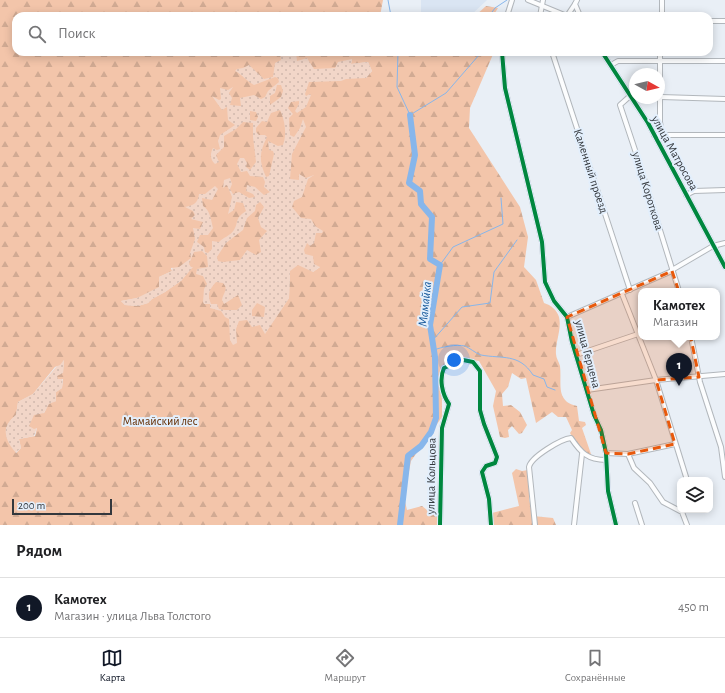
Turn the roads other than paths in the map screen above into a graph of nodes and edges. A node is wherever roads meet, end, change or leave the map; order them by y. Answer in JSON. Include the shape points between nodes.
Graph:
{"nodes":[{"id":1,"x":512,"y":0,"type":"edge"},
{"id":2,"x":528,"y":0,"type":"edge"},
{"id":3,"x":543,"y":0,"type":"edge"},
{"id":4,"x":662,"y":0,"type":"edge"},
{"id":5,"x":576,"y":2,"type":"edge"},
{"id":6,"x":541,"y":5,"type":"junction"},
{"id":7,"x":508,"y":12,"type":"edge"},
{"id":8,"x":540,"y":12,"type":"edge"},
{"id":9,"x":558,"y":12,"type":"edge"},
{"id":10,"x":570,"y":12,"type":"edge"},
{"id":11,"x":579,"y":12,"type":"edge"},
{"id":12,"x":662,"y":12,"type":"edge"},
{"id":13,"x":713,"y":21,"type":"edge"},
{"id":14,"x":725,"y":21,"type":"edge"},
{"id":15,"x":502,"y":56,"type":"edge"},
{"id":16,"x":553,"y":56,"type":"edge"},
{"id":17,"x":605,"y":56,"type":"edge"},
{"id":18,"x":660,"y":56,"type":"edge"},
{"id":19,"x":660,"y":60,"type":"junction"},
{"id":20,"x":725,"y":61,"type":"edge"},
{"id":21,"x":611,"y":65,"type":"junction"},
{"id":22,"x":660,"y":68,"type":"edge"},
{"id":23,"x":629,"y":94,"type":"edge"},
{"id":24,"x":629,"y":97,"type":"edge"},
{"id":25,"x":665,"y":97,"type":"edge"},
{"id":26,"x":725,"y":99,"type":"edge"},
{"id":27,"x":635,"y":104,"type":"edge"},
{"id":28,"x":661,"y":104,"type":"edge"},
{"id":29,"x":662,"y":134,"type":"junction"},
{"id":30,"x":654,"y":135,"type":"junction"},
{"id":31,"x":725,"y":135,"type":"edge"},
{"id":32,"x":725,"y":190,"type":"edge"},
{"id":33,"x":686,"y":195,"type":"junction"},
{"id":34,"x":725,"y":243,"type":"edge"},
{"id":35,"x":713,"y":246,"type":"junction"},
{"id":36,"x":725,"y":267,"type":"edge"},
{"id":37,"x":672,"y":271,"type":"junction"},
{"id":38,"x":677,"y":288,"type":"edge"},
{"id":39,"x":630,"y":290,"type":"junction"},
{"id":40,"x":622,"y":294,"type":"junction"},
{"id":41,"x":567,"y":317,"type":"junction"},
{"id":42,"x":638,"y":334,"type":"joint"},
{"id":43,"x":640,"y":340,"type":"edge"},
{"id":44,"x":692,"y":340,"type":"edge"},
{"id":45,"x":576,"y":355,"type":"junction"},
{"id":46,"x":725,"y":374,"type":"edge"},
{"id":47,"x":699,"y":378,"type":"junction"},
{"id":48,"x":656,"y":380,"type":"junction"},
{"id":49,"x":587,"y":390,"type":"junction"},
{"id":50,"x":675,"y":444,"type":"junction"},
{"id":51,"x":606,"y":453,"type":"junction"},
{"id":52,"x":582,"y":454,"type":"junction"},
{"id":53,"x":628,"y":454,"type":"junction"},
{"id":54,"x":606,"y":460,"type":"junction"},
{"id":55,"x":686,"y":477,"type":"edge"},
{"id":56,"x":725,"y":477,"type":"edge"},
{"id":57,"x":635,"y":502,"type":"dead end"},
{"id":58,"x":440,"y":525,"type":"edge"},
{"id":59,"x":491,"y":525,"type":"edge"},
{"id":60,"x":535,"y":525,"type":"edge"},
{"id":61,"x":574,"y":525,"type":"edge"},
{"id":62,"x":616,"y":525,"type":"edge"},
{"id":63,"x":642,"y":525,"type":"edge"},
{"id":64,"x":687,"y":525,"type":"edge"}],
"edges":[{"from":1,"to":7,"type":"street"},
{"from":2,"to":6,"type":"street"},
{"from":3,"to":6,"type":"street"},
{"from":4,"to":12,"type":"street"},
{"from":5,"to":10,"type":"street"},
{"from":5,"to":11,"type":"street"},
{"from":6,"to":8,"type":"street"},
{"from":6,"to":9,"type":"street"},
{"from":13,"to":14,"type":"street"},
{"from":15,"to":41,"type":"street","name":"улица Герцена","via":[[505,88],[542,242],[545,282],[554,301]]},
{"from":16,"to":39,"type":"street","name":"Каменный проезд"},
{"from":17,"to":21,"type":"street","name":"улица Матросова"},
{"from":18,"to":19,"type":"street"},
{"from":19,"to":20,"type":"street"},
{"from":19,"to":21,"type":"street","via":[[618,61]]},
{"from":19,"to":22,"type":"street"},
{"from":21,"to":23,"type":"street","name":"улица Матросова"},
{"from":24,"to":37,"type":"street","name":"улица Короткова","via":[[620,105]]},
{"from":25,"to":26,"type":"street"},
{"from":27,"to":30,"type":"street","name":"улица Матросова"},
{"from":28,"to":29,"type":"street"},
{"from":29,"to":30,"type":"street"},
{"from":29,"to":31,"type":"street"},
{"from":30,"to":33,"type":"street","name":"улица Матросова"},
{"from":32,"to":33,"type":"street","via":[[694,191]]},
{"from":33,"to":35,"type":"street","name":"улица Матросова"},
{"from":34,"to":35,"type":"street"},
{"from":35,"to":36,"type":"street","name":"улица Матросова"},
{"from":35,"to":37,"type":"street"},
{"from":37,"to":38,"type":"street","name":"улица Короткова"},
{"from":37,"to":39,"type":"street"},
{"from":39,"to":40,"type":"street"},
{"from":40,"to":41,"type":"street"},
{"from":40,"to":42,"type":"street"},
{"from":41,"to":45,"type":"street","name":"улица Герцена"},
{"from":42,"to":45,"type":"street"},
{"from":43,"to":48,"type":"street"},
{"from":44,"to":47,"type":"street"},
{"from":45,"to":49,"type":"street","name":"улица Герцена"},
{"from":46,"to":47,"type":"street"},
{"from":47,"to":48,"type":"street"},
{"from":47,"to":56,"type":"street","via":[[721,447]]},
{"from":48,"to":49,"type":"street"},
{"from":48,"to":50,"type":"street"},
{"from":49,"to":51,"type":"street","name":"улица Герцена"},
{"from":50,"to":53,"type":"street"},
{"from":50,"to":55,"type":"street"},
{"from":51,"to":53,"type":"street"},
{"from":51,"to":54,"type":"street","name":"улица Герцена"},
{"from":52,"to":54,"type":"street"},
{"from":52,"to":60,"type":"street","via":[[571,438],[567,438],[530,461],[528,467]]},
{"from":52,"to":61,"type":"street"},
{"from":53,"to":64,"type":"street","via":[[634,468],[650,483],[663,502],[682,512]]},
{"from":54,"to":62,"type":"street","name":"улица Герцена","via":[[608,491]]},
{"from":57,"to":63,"type":"street"},
{"from":58,"to":59,"type":"street","name":"улица Кольцова","via":[[442,428],[449,404],[444,397],[441,375],[444,368],[463,360],[476,364],[480,371],[480,410],[497,457],[495,463],[486,466],[482,472],[489,499]]}]}
